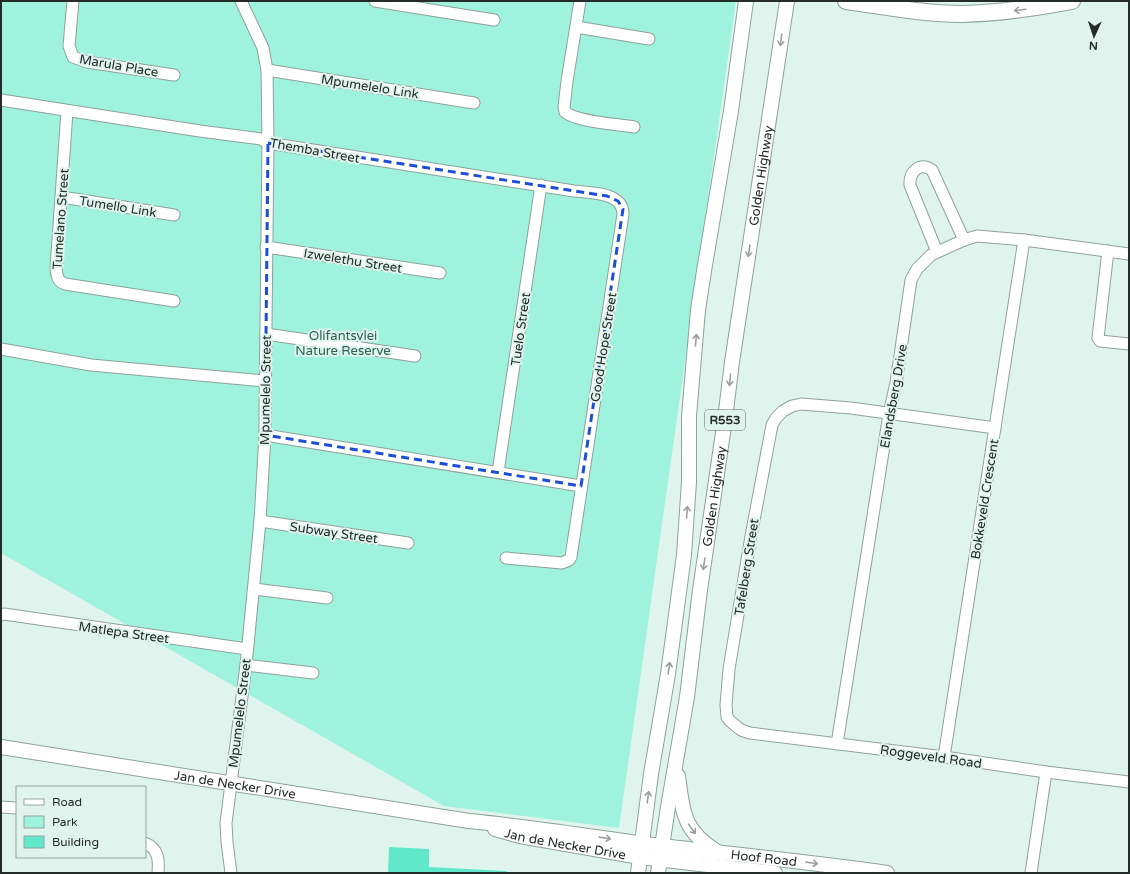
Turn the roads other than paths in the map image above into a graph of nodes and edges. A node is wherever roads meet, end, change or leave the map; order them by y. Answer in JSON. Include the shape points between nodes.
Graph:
{"nodes":[{"id":1,"x":73,"y":1,"type":"edge"},
{"id":2,"x":242,"y":1,"type":"edge"},
{"id":3,"x":375,"y":1,"type":"edge"},
{"id":4,"x":580,"y":1,"type":"edge"},
{"id":5,"x":746,"y":1,"type":"edge"},
{"id":6,"x":787,"y":1,"type":"edge"},
{"id":7,"x":846,"y":1,"type":"edge"},
{"id":8,"x":1072,"y":1,"type":"edge"},
{"id":9,"x":494,"y":20,"type":"dead end"},
{"id":10,"x":576,"y":27,"type":"junction"},
{"id":11,"x":649,"y":39,"type":"dead end"},
{"id":12,"x":266,"y":70,"type":"junction"},
{"id":13,"x":174,"y":75,"type":"dead end"},
{"id":14,"x":1,"y":100,"type":"edge"},
{"id":15,"x":474,"y":102,"type":"dead end"},
{"id":16,"x":67,"y":111,"type":"junction"},
{"id":17,"x":634,"y":127,"type":"dead end"},
{"id":18,"x":268,"y":143,"type":"junction"},
{"id":19,"x":541,"y":185,"type":"junction"},
{"id":20,"x":62,"y":197,"type":"junction"},
{"id":21,"x":623,"y":209,"type":"joint"},
{"id":22,"x":174,"y":215,"type":"dead end"},
{"id":23,"x":964,"y":240,"type":"junction"},
{"id":24,"x":1024,"y":240,"type":"junction"},
{"id":25,"x":266,"y":247,"type":"junction"},
{"id":26,"x":1108,"y":251,"type":"junction"},
{"id":27,"x":937,"y":252,"type":"junction"},
{"id":28,"x":1129,"y":254,"type":"edge"},
{"id":29,"x":440,"y":273,"type":"dead end"},
{"id":30,"x":174,"y":301,"type":"dead end"},
{"id":31,"x":266,"y":334,"type":"junction"},
{"id":32,"x":1129,"y":344,"type":"edge"},
{"id":33,"x":1,"y":349,"type":"edge"},
{"id":34,"x":415,"y":356,"type":"dead end"},
{"id":35,"x":265,"y":380,"type":"junction"},
{"id":36,"x":889,"y":414,"type":"junction"},
{"id":37,"x":995,"y":428,"type":"junction"},
{"id":38,"x":266,"y":436,"type":"junction"},
{"id":39,"x":498,"y":472,"type":"junction"},
{"id":40,"x":581,"y":486,"type":"junction"},
{"id":41,"x":260,"y":521,"type":"junction"},
{"id":42,"x":408,"y":543,"type":"dead end"},
{"id":43,"x":506,"y":558,"type":"dead end"},
{"id":44,"x":254,"y":589,"type":"junction"},
{"id":45,"x":327,"y":598,"type":"dead end"},
{"id":46,"x":1,"y":615,"type":"edge"},
{"id":47,"x":247,"y":649,"type":"junction"},
{"id":48,"x":246,"y":665,"type":"junction"},
{"id":49,"x":313,"y":673,"type":"dead end"},
{"id":50,"x":734,"y":725,"type":"joint"},
{"id":51,"x":837,"y":744,"type":"junction"},
{"id":52,"x":1,"y":747,"type":"edge"},
{"id":53,"x":944,"y":757,"type":"junction"},
{"id":54,"x":676,"y":765,"type":"junction"},
{"id":55,"x":1046,"y":772,"type":"junction"},
{"id":56,"x":1129,"y":782,"type":"edge"},
{"id":57,"x":230,"y":783,"type":"junction"},
{"id":58,"x":1,"y":807,"type":"edge"},
{"id":59,"x":16,"y":808,"type":"edge"},
{"id":60,"x":146,"y":844,"type":"edge"},
{"id":61,"x":640,"y":850,"type":"junction"},
{"id":62,"x":660,"y":859,"type":"edge"},
{"id":63,"x":717,"y":859,"type":"junction"},
{"id":64,"x":158,"y":873,"type":"edge"},
{"id":65,"x":231,"y":873,"type":"edge"},
{"id":66,"x":638,"y":873,"type":"edge"},
{"id":67,"x":695,"y":873,"type":"edge"},
{"id":68,"x":775,"y":873,"type":"edge"},
{"id":69,"x":887,"y":873,"type":"edge"},
{"id":70,"x":1031,"y":873,"type":"edge"}],
"edges":[{"from":1,"to":13,"type":"street","name":"Marula Place","via":[[69,46],[73,57],[87,62]]},
{"from":2,"to":12,"type":"street","name":"Mpumelelo Street","via":[[263,48]]},
{"from":3,"to":9,"type":"street"},
{"from":4,"to":10,"type":"street"},
{"from":61,"to":5,"type":"main road","name":"Golden Highway","number":"R553","one_way":true,"via":[[684,555],[689,482],[689,416],[698,310],[731,111]]},
{"from":6,"to":54,"type":"main road","name":"Golden Highway","number":"R553","one_way":true,"via":[[732,362]]},
{"from":8,"to":7,"type":"highway","one_way":true,"via":[[1023,10],[961,14]]},
{"from":10,"to":11,"type":"street"},
{"from":10,"to":17,"type":"street","via":[[566,88],[565,112],[580,119]]},
{"from":12,"to":15,"type":"street","name":"Mpumelelo Link"},
{"from":12,"to":18,"type":"street","name":"Mpumelelo Street"},
{"from":14,"to":16,"type":"street","name":"Themba Street"},
{"from":16,"to":18,"type":"street","name":"Themba Street","via":[[261,139]]},
{"from":16,"to":20,"type":"street","name":"Tumelano Street"},
{"from":18,"to":19,"type":"street","name":"Themba Street"},
{"from":18,"to":25,"type":"street","name":"Mpumelelo Street"},
{"from":19,"to":21,"type":"street","name":"Themba Street","via":[[611,197],[618,201]]},
{"from":19,"to":39,"type":"street","name":"Tuelo Street"},
{"from":20,"to":22,"type":"street","name":"Tumello Link"},
{"from":20,"to":30,"type":"street","name":"Tumelano Street","via":[[56,268],[60,281],[65,284]]},
{"from":21,"to":40,"type":"street","name":"Good Hope Street"},
{"from":23,"to":24,"type":"street","name":"Elandsberg Drive","via":[[984,236]]},
{"from":23,"to":27,"type":"street","name":"Elandsberg Drive"},
{"from":23,"to":27,"type":"street","via":[[932,170],[927,167],[918,169],[912,173],[910,185]]},
{"from":24,"to":26,"type":"street","name":"Elandsberg Drive"},
{"from":24,"to":37,"type":"street","name":"Bokkeveld Crescent"},
{"from":25,"to":29,"type":"street","name":"Izwelethu Street"},
{"from":25,"to":31,"type":"street","name":"Mpumelelo Street"},
{"from":26,"to":28,"type":"street","name":"Elandsberg Drive"},
{"from":26,"to":32,"type":"street","via":[[1098,338],[1100,341]]},
{"from":27,"to":36,"type":"street","name":"Elandsberg Drive","via":[[922,264],[911,280]]},
{"from":31,"to":34,"type":"street"},
{"from":31,"to":35,"type":"street","name":"Mpumelelo Street"},
{"from":33,"to":35,"type":"street","via":[[91,365]]},
{"from":35,"to":38,"type":"street","name":"Mpumelelo Street"},
{"from":36,"to":37,"type":"street"},
{"from":36,"to":50,"type":"street","name":"Tafelberg Street","via":[[801,404],[783,412],[772,425],[729,669],[726,712]]},
{"from":36,"to":51,"type":"street","name":"Elandsberg Drive"},
{"from":37,"to":53,"type":"street","name":"Bokkeveld Crescent"},
{"from":38,"to":39,"type":"street"},
{"from":38,"to":41,"type":"street","name":"Mpumelelo Street"},
{"from":39,"to":40,"type":"street"},
{"from":40,"to":43,"type":"street","name":"Good Hope Street","via":[[572,555],[569,560],[562,564]]},
{"from":41,"to":42,"type":"street","name":"Subway Street"},
{"from":41,"to":44,"type":"street","name":"Mpumelelo Street"},
{"from":44,"to":45,"type":"street"},
{"from":44,"to":47,"type":"street","name":"Mpumelelo Street"},
{"from":46,"to":47,"type":"street","name":"Matlepa Street"},
{"from":47,"to":48,"type":"street","name":"Mpumelelo Street"},
{"from":48,"to":49,"type":"street"},
{"from":48,"to":57,"type":"street","name":"Mpumelelo Street"},
{"from":50,"to":51,"type":"street","name":"Roggeveld Road","via":[[750,733]]},
{"from":51,"to":53,"type":"street","name":"Roggeveld Road"},
{"from":52,"to":57,"type":"main road","name":"Jan de Necker Drive"},
{"from":53,"to":55,"type":"street","name":"Roggeveld Road"},
{"from":54,"to":62,"type":"main road","name":"Golden Highway","number":"R553"},
{"from":54,"to":63,"type":"main road","one_way":true,"via":[[684,814],[690,828]]},
{"from":55,"to":56,"type":"street","name":"Roggeveld Road"},
{"from":55,"to":70,"type":"street"},
{"from":57,"to":61,"type":"main road","name":"Jan de Necker Drive","via":[[469,821],[520,836]]},
{"from":57,"to":65,"type":"street","name":"Mpumelelo Street","via":[[226,823]]},
{"from":58,"to":59,"type":"street"},
{"from":60,"to":64,"type":"street","via":[[157,853]]},
{"from":61,"to":62,"type":"main road","name":"Hoof Road"},
{"from":61,"to":66,"type":"main road","name":"Golden Highway","number":"R553"},
{"from":62,"to":63,"type":"main road","name":"Hoof Road"},
{"from":63,"to":67,"type":"main road"},
{"from":63,"to":68,"type":"main road","name":"Hoof Road"},
{"from":63,"to":69,"type":"main road","name":"Hoof Road","one_way":true,"via":[[763,856]]}]}
